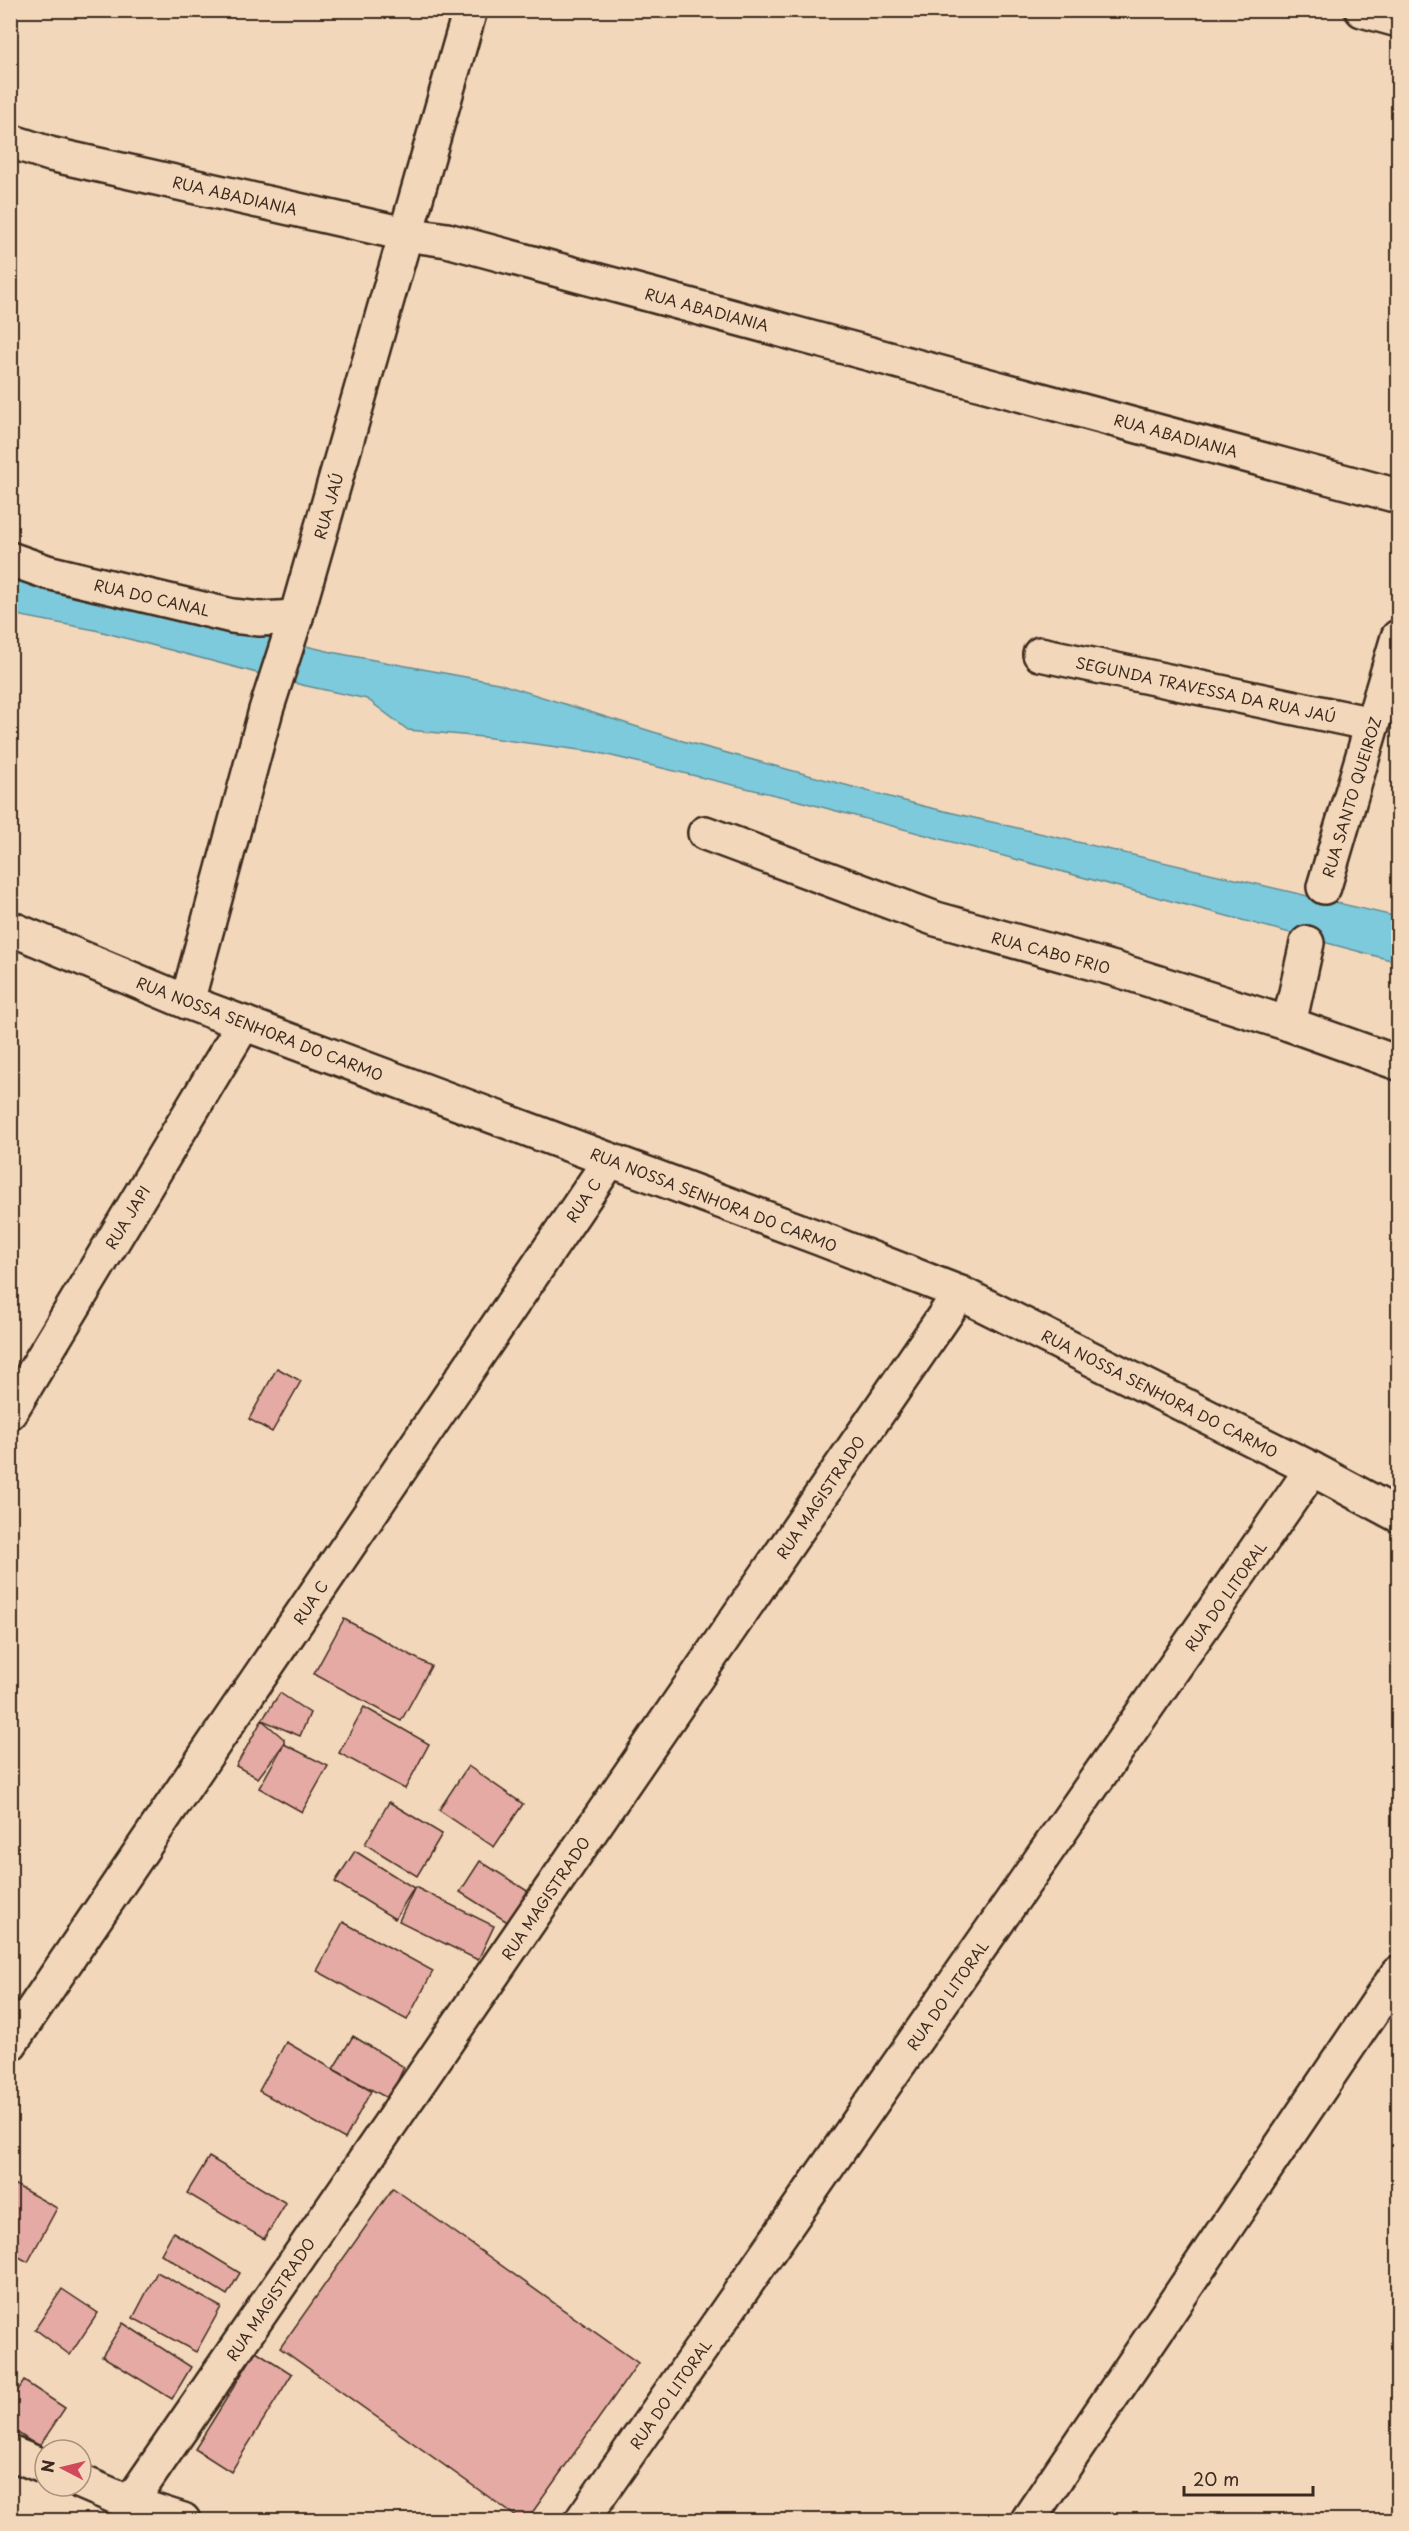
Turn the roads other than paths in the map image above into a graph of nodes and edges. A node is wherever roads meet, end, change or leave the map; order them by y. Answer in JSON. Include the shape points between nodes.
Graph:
{"nodes":[{"id":1,"x":470,"y":10,"type":"edge"},
{"id":2,"x":1362,"y":10,"type":"edge"},
{"id":3,"x":1398,"y":20,"type":"edge"},
{"id":4,"x":10,"y":141,"type":"edge"},
{"id":5,"x":405,"y":234,"type":"junction"},
{"id":6,"x":1398,"y":495,"type":"edge"},
{"id":7,"x":10,"y":559,"type":"edge"},
{"id":8,"x":292,"y":628,"type":"junction"},
{"id":9,"x":1398,"y":637,"type":"edge"},
{"id":10,"x":1040,"y":654,"type":"dead end"},
{"id":11,"x":1372,"y":724,"type":"junction"},
{"id":12,"x":705,"y":833,"type":"dead end"},
{"id":13,"x":1324,"y":887,"type":"dead end"},
{"id":14,"x":10,"y":928,"type":"edge"},
{"id":15,"x":1308,"y":943,"type":"dead end"},
{"id":16,"x":187,"y":1002,"type":"junction"},
{"id":17,"x":244,"y":1023,"type":"junction"},
{"id":18,"x":1289,"y":1024,"type":"junction"},
{"id":19,"x":1398,"y":1063,"type":"edge"},
{"id":20,"x":610,"y":1160,"type":"junction"},
{"id":21,"x":960,"y":1293,"type":"junction"},
{"id":22,"x":10,"y":1412,"type":"edge"},
{"id":23,"x":1312,"y":1469,"type":"junction"},
{"id":24,"x":1398,"y":1515,"type":"edge"},
{"id":25,"x":1398,"y":1973,"type":"edge"},
{"id":26,"x":10,"y":2044,"type":"edge"},
{"id":27,"x":10,"y":2453,"type":"edge"},
{"id":28,"x":33,"y":2462,"type":"edge"},
{"id":29,"x":93,"y":2487,"type":"edge"},
{"id":30,"x":130,"y":2503,"type":"junction"},
{"id":31,"x":183,"y":2520,"type":"edge"},
{"id":32,"x":582,"y":2520,"type":"edge"},
{"id":33,"x":1028,"y":2520,"type":"edge"}],
"edges":[{"from":1,"to":5,"type":"street","name":"RUA JAÚ"},
{"from":2,"to":3,"type":"street"},
{"from":4,"to":5,"type":"street","name":"RUA ABADIANIA","via":[[50,154]]},
{"from":5,"to":6,"type":"street","name":"RUA ABADIANIA","via":[[447,240]]},
{"from":5,"to":8,"type":"street","name":"RUA JAÚ"},
{"from":7,"to":8,"type":"street","name":"RUA DO CANAL","via":[[47,572]]},
{"from":8,"to":16,"type":"street","name":"RUA JAÚ"},
{"from":9,"to":11,"type":"street","name":"RUA SANTO QUEIROZ"},
{"from":10,"to":11,"type":"street","name":"SEGUNDA TRAVESSA DA RUA JAÚ"},
{"from":11,"to":13,"type":"street","name":"RUA SANTO QUEIROZ"},
{"from":12,"to":18,"type":"street","name":"RUA CABO FRIO","via":[[936,920],[1118,970]]},
{"from":14,"to":16,"type":"street","name":"RUA NOSSA SENHORA DO CARMO"},
{"from":15,"to":18,"type":"street"},
{"from":16,"to":17,"type":"street","name":"RUA NOSSA SENHORA DO CARMO"},
{"from":17,"to":20,"type":"street","name":"RUA NOSSA SENHORA DO CARMO"},
{"from":17,"to":22,"type":"street","name":"RUA JAPI"},
{"from":18,"to":19,"type":"street","name":"RUA CABO FRIO"},
{"from":20,"to":21,"type":"street","name":"RUA NOSSA SENHORA DO CARMO"},
{"from":20,"to":26,"type":"street","name":"RUA C"},
{"from":21,"to":23,"type":"street","name":"RUA NOSSA SENHORA DO CARMO"},
{"from":21,"to":30,"type":"street","name":"RUA MAGISTRADO"},
{"from":23,"to":24,"type":"street","name":"RUA NOSSA SENHORA DO CARMO"},
{"from":23,"to":32,"type":"street","name":"RUA DO LITORAL"},
{"from":25,"to":33,"type":"street"},
{"from":27,"to":28,"type":"street"},
{"from":29,"to":30,"type":"street"},
{"from":30,"to":31,"type":"street"}]}
